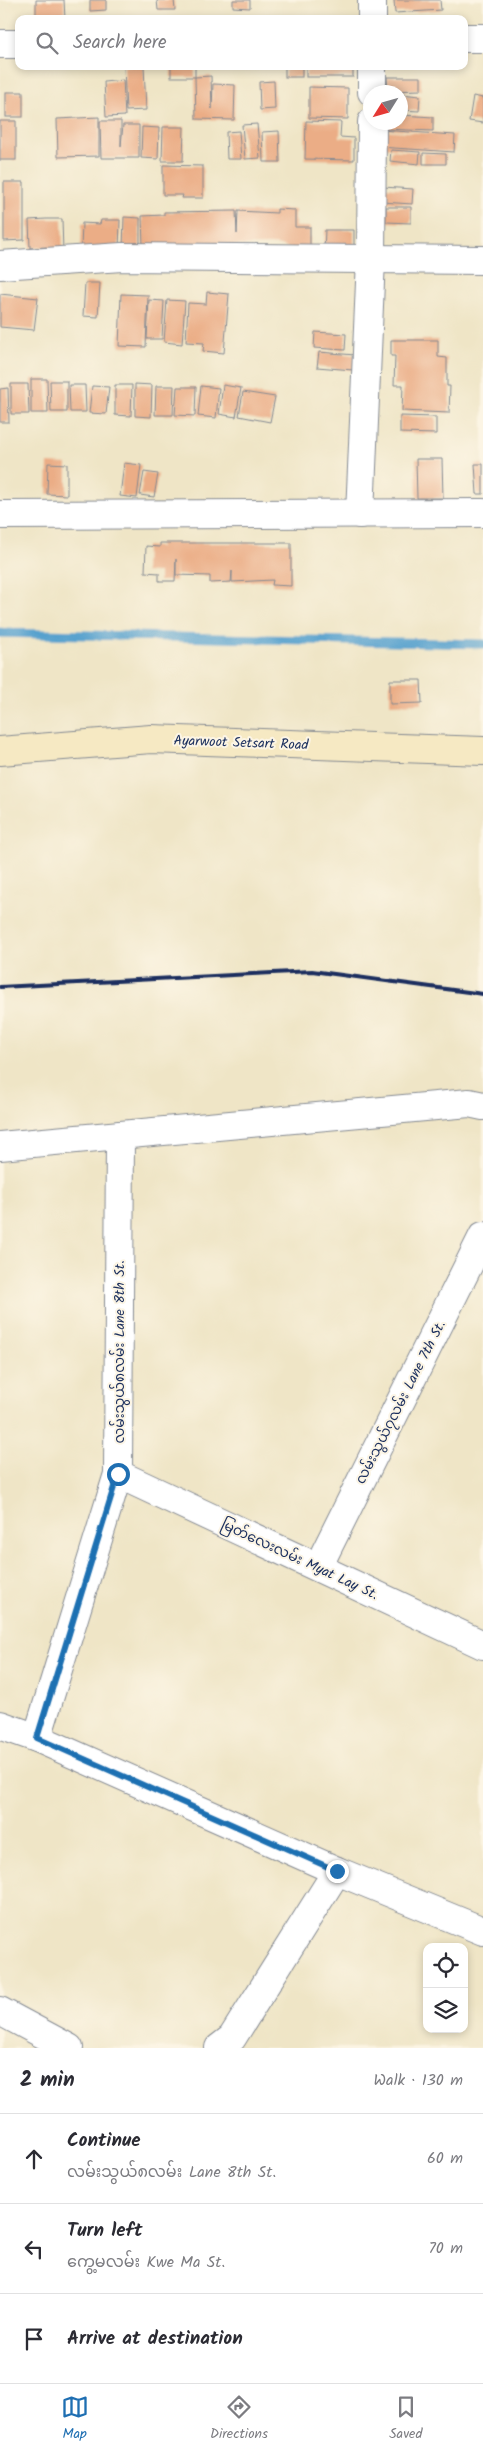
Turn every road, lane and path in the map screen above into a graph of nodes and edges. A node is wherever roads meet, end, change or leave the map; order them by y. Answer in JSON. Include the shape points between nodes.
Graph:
{"nodes":[{"id":1,"x":372,"y":0,"type":"edge"},
{"id":2,"x":372,"y":15,"type":"edge"},
{"id":3,"x":468,"y":38,"type":"edge"},
{"id":4,"x":483,"y":38,"type":"edge"},
{"id":5,"x":0,"y":44,"type":"edge"},
{"id":6,"x":15,"y":44,"type":"edge"},
{"id":7,"x":372,"y":70,"type":"edge"},
{"id":8,"x":372,"y":85,"type":"edge"},
{"id":9,"x":372,"y":130,"type":"edge"},
{"id":10,"x":372,"y":259,"type":"junction"},
{"id":11,"x":483,"y":260,"type":"edge"},
{"id":12,"x":0,"y":264,"type":"edge"},
{"id":13,"x":483,"y":513,"type":"edge"},
{"id":14,"x":360,"y":514,"type":"junction"},
{"id":15,"x":0,"y":515,"type":"edge"},
{"id":16,"x":0,"y":750,"type":"edge"},
{"id":17,"x":483,"y":751,"type":"edge"},
{"id":18,"x":483,"y":1106,"type":"edge"},
{"id":19,"x":120,"y":1135,"type":"junction"},
{"id":20,"x":0,"y":1146,"type":"edge"},
{"id":21,"x":483,"y":1236,"type":"edge"},
{"id":22,"x":118,"y":1474,"type":"junction"},
{"id":23,"x":318,"y":1568,"type":"junction"},
{"id":24,"x":483,"y":1645,"type":"edge"},
{"id":25,"x":0,"y":1725,"type":"edge"},
{"id":26,"x":37,"y":1738,"type":"junction"},
{"id":27,"x":337,"y":1871,"type":"junction"},
{"id":28,"x":483,"y":1931,"type":"edge"},
{"id":29,"x":0,"y":2011,"type":"edge"},
{"id":30,"x":68,"y":2048,"type":"edge"},
{"id":31,"x":219,"y":2048,"type":"edge"}],
"edges":[{"from":1,"to":2,"type":"street"},
{"from":3,"to":4,"type":"street"},
{"from":5,"to":6,"type":"street"},
{"from":7,"to":8,"type":"street"},
{"from":9,"to":10,"type":"street"},
{"from":10,"to":11,"type":"street"},
{"from":10,"to":12,"type":"street","via":[[122,257]]},
{"from":10,"to":14,"type":"street"},
{"from":13,"to":14,"type":"street"},
{"from":14,"to":15,"type":"street"},
{"from":16,"to":17,"type":"main road","name":"Ayarwoot Setsart Road","via":[[151,739]]},
{"from":18,"to":19,"type":"street","via":[[469,1103]]},
{"from":19,"to":20,"type":"street"},
{"from":19,"to":22,"type":"street","name":"လမ်းသွယ်၈လမ်း Lane 8th St."},
{"from":21,"to":23,"type":"street","name":"လမ်းသွယ်၇လမ်း Lane 7th St."},
{"from":22,"to":23,"type":"street","name":"မြတ်လေးလမ်း Myat Lay St."},
{"from":22,"to":26,"type":"street","name":"လမ်းသွယ်၈လမ်း Lane 8th St."},
{"from":23,"to":24,"type":"street","name":"မြတ်လေးလမ်း Myat Lay St."},
{"from":25,"to":26,"type":"street"},
{"from":26,"to":27,"type":"street"},
{"from":27,"to":28,"type":"street"},
{"from":27,"to":31,"type":"street","via":[[232,2038]]},
{"from":29,"to":30,"type":"street"}]}
